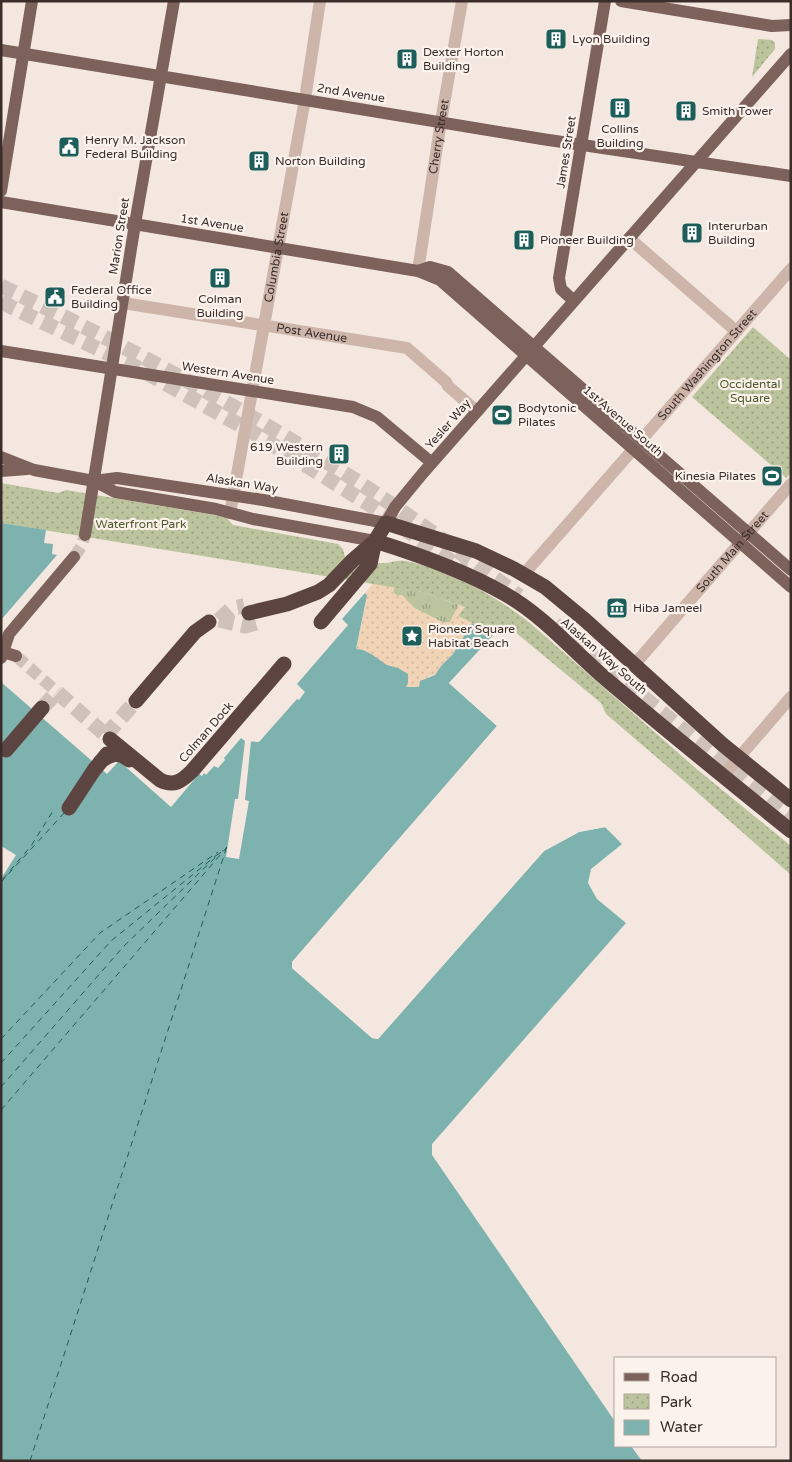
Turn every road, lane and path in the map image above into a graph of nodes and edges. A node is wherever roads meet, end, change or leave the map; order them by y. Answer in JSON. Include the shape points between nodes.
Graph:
{"nodes":[{"id":1,"x":32,"y":1,"type":"edge"},
{"id":2,"x":174,"y":1,"type":"edge"},
{"id":3,"x":320,"y":1,"type":"edge"},
{"id":4,"x":462,"y":1,"type":"edge"},
{"id":5,"x":605,"y":1,"type":"edge"},
{"id":6,"x":620,"y":1,"type":"edge"},
{"id":7,"x":791,"y":25,"type":"edge"},
{"id":8,"x":1,"y":50,"type":"edge"},
{"id":9,"x":24,"y":54,"type":"junction"},
{"id":10,"x":791,"y":54,"type":"edge"},
{"id":11,"x":161,"y":76,"type":"junction"},
{"id":12,"x":305,"y":100,"type":"junction"},
{"id":13,"x":441,"y":121,"type":"junction"},
{"id":14,"x":581,"y":144,"type":"junction"},
{"id":15,"x":696,"y":162,"type":"junction"},
{"id":16,"x":791,"y":176,"type":"edge"},
{"id":17,"x":1,"y":191,"type":"edge"},
{"id":18,"x":1,"y":202,"type":"edge"},
{"id":19,"x":134,"y":224,"type":"junction"},
{"id":20,"x":629,"y":238,"type":"junction"},
{"id":21,"x":279,"y":248,"type":"junction"},
{"id":22,"x":791,"y":269,"type":"edge"},
{"id":23,"x":418,"y":271,"type":"junction"},
{"id":24,"x":574,"y":301,"type":"junction"},
{"id":25,"x":123,"y":303,"type":"junction"},
{"id":26,"x":264,"y":326,"type":"junction"},
{"id":27,"x":736,"y":331,"type":"junction"},
{"id":28,"x":1,"y":350,"type":"edge"},
{"id":29,"x":530,"y":350,"type":"junction"},
{"id":30,"x":112,"y":369,"type":"junction"},
{"id":31,"x":252,"y":390,"type":"junction"},
{"id":32,"x":479,"y":410,"type":"junction"},
{"id":33,"x":637,"y":444,"type":"junction"},
{"id":34,"x":1,"y":458,"type":"edge"},
{"id":35,"x":432,"y":463,"type":"junction"},
{"id":36,"x":34,"y":470,"type":"junction"},
{"id":37,"x":1,"y":471,"type":"edge"},
{"id":38,"x":94,"y":481,"type":"junction"},
{"id":39,"x":791,"y":484,"type":"edge"},
{"id":40,"x":233,"y":496,"type":"junction"},
{"id":41,"x":230,"y":513,"type":"junction"},
{"id":42,"x":386,"y":523,"type":"junction"},
{"id":43,"x":84,"y":535,"type":"tunnel mouth"},
{"id":44,"x":744,"y":538,"type":"junction"},
{"id":45,"x":375,"y":541,"type":"junction"},
{"id":46,"x":74,"y":557,"type":"tunnel mouth"},
{"id":47,"x":791,"y":570,"type":"edge"},
{"id":48,"x":524,"y":574,"type":"junction"},
{"id":49,"x":791,"y":587,"type":"edge"},
{"id":50,"x":251,"y":614,"type":"tunnel mouth"},
{"id":51,"x":209,"y":622,"type":"dead end"},
{"id":52,"x":321,"y":622,"type":"dead end"},
{"id":53,"x":7,"y":656,"type":"edge"},
{"id":54,"x":284,"y":664,"type":"dead end"},
{"id":55,"x":634,"y":665,"type":"junction"},
{"id":56,"x":791,"y":697,"type":"edge"},
{"id":57,"x":136,"y":701,"type":"tunnel mouth"},
{"id":58,"x":42,"y":708,"type":"tunnel mouth"},
{"id":59,"x":6,"y":750,"type":"dead end"},
{"id":60,"x":739,"y":758,"type":"junction"},
{"id":61,"x":100,"y":762,"type":"junction"},
{"id":62,"x":186,"y":776,"type":"junction"},
{"id":63,"x":723,"y":776,"type":"junction"},
{"id":64,"x":791,"y":800,"type":"edge"},
{"id":65,"x":68,"y":808,"type":"dead end"},
{"id":66,"x":791,"y":831,"type":"edge"}],
"edges":[{"from":1,"to":9,"type":"main road"},
{"from":2,"to":11,"type":"main road","name":"Marion Street"},
{"from":3,"to":12,"type":"street","name":"Columbia Street"},
{"from":4,"to":13,"type":"street","name":"Cherry Street"},
{"from":5,"to":14,"type":"main road","name":"James Street"},
{"from":6,"to":7,"type":"main road","via":[[764,25]]},
{"from":8,"to":9,"type":"main road","name":"2nd Avenue"},
{"from":9,"to":11,"type":"main road","name":"2nd Avenue"},
{"from":9,"to":17,"type":"main road"},
{"from":10,"to":15,"type":"main road","name":"Yesler Way"},
{"from":11,"to":12,"type":"main road","name":"2nd Avenue"},
{"from":11,"to":19,"type":"main road","name":"Marion Street"},
{"from":12,"to":13,"type":"main road","name":"2nd Avenue"},
{"from":12,"to":21,"type":"street","name":"Columbia Street"},
{"from":13,"to":14,"type":"main road","name":"2nd Avenue"},
{"from":13,"to":23,"type":"street","name":"Cherry Street"},
{"from":14,"to":15,"type":"main road","name":"2nd Avenue"},
{"from":14,"to":24,"type":"main road","name":"James Street","via":[[559,278],[561,289]]},
{"from":15,"to":16,"type":"main road","name":"2nd Avenue"},
{"from":15,"to":20,"type":"main road","name":"Yesler Way"},
{"from":18,"to":19,"type":"main road","name":"1st Avenue"},
{"from":19,"to":21,"type":"main road","name":"1st Avenue"},
{"from":19,"to":25,"type":"main road","name":"Marion Street"},
{"from":20,"to":24,"type":"main road","name":"Yesler Way"},
{"from":20,"to":27,"type":"street"},
{"from":21,"to":23,"type":"main road","name":"1st Avenue"},
{"from":21,"to":26,"type":"street","name":"Columbia Street"},
{"from":22,"to":27,"type":"street","name":"South Washington Street"},
{"from":23,"to":29,"type":"main road","name":"1st Avenue","via":[[440,280]]},
{"from":24,"to":29,"type":"main road","name":"Yesler Way"},
{"from":25,"to":26,"type":"street","name":"Post Avenue"},
{"from":25,"to":30,"type":"main road","name":"Marion Street"},
{"from":26,"to":31,"type":"street","name":"Columbia Street"},
{"from":26,"to":32,"type":"street","name":"Post Avenue","via":[[407,348]]},
{"from":27,"to":33,"type":"street","name":"South Washington Street"},
{"from":28,"to":30,"type":"main road","name":"Western Avenue"},
{"from":29,"to":32,"type":"main road","name":"Yesler Way"},
{"from":29,"to":33,"type":"main road","name":"1st Avenue South"},
{"from":30,"to":31,"type":"main road","name":"Western Avenue"},
{"from":30,"to":38,"type":"main road","name":"Marion Street"},
{"from":31,"to":35,"type":"main road","name":"Western Avenue","via":[[367,412]]},
{"from":31,"to":40,"type":"street","name":"Columbia Street"},
{"from":32,"to":35,"type":"main road","name":"Yesler Way"},
{"from":33,"to":44,"type":"main road","name":"1st Avenue South"},
{"from":33,"to":48,"type":"street","name":"South Washington Street"},
{"from":34,"to":36,"type":"main road","name":"Alaskan Way"},
{"from":35,"to":42,"type":"main road","name":"Yesler Way","via":[[395,507]]},
{"from":36,"to":37,"type":"main road","name":"Alaskan Way"},
{"from":36,"to":38,"type":"main road","name":"Alaskan Way"},
{"from":38,"to":40,"type":"main road","name":"Alaskan Way","via":[[117,478]]},
{"from":38,"to":41,"type":"main road","name":"Alaskan Way","via":[[115,492]]},
{"from":38,"to":43,"type":"main road","name":"Marion Street"},
{"from":39,"to":44,"type":"street","name":"South Main Street"},
{"from":40,"to":41,"type":"street","name":"Columbia Street"},
{"from":40,"to":42,"type":"main road","name":"Alaskan Way"},
{"from":41,"to":45,"type":"main road","name":"Alaskan Way"},
{"from":42,"to":45,"type":"highway"},
{"from":42,"to":48,"type":"highway","name":"Alaskan Way South","via":[[476,551]]},
{"from":44,"to":47,"type":"main road","name":"1st Avenue South"},
{"from":44,"to":49,"type":"main road","name":"1st Avenue South"},
{"from":44,"to":55,"type":"street","name":"South Main Street"},
{"from":45,"to":50,"type":"highway","via":[[318,592]]},
{"from":45,"to":52,"type":"highway","via":[[370,564]]},
{"from":45,"to":63,"type":"highway","name":"Alaskan Way South","via":[[456,570],[506,594],[534,614]]},
{"from":46,"to":53,"type":"main road","via":[[9,634]]},
{"from":48,"to":55,"type":"highway","name":"Alaskan Way South","via":[[575,611]]},
{"from":51,"to":57,"type":"highway","via":[[195,632]]},
{"from":54,"to":62,"type":"highway","name":"Colman Dock"},
{"from":55,"to":60,"type":"highway","name":"Alaskan Way South"},
{"from":56,"to":60,"type":"street"},
{"from":58,"to":59,"type":"highway"},
{"from":60,"to":63,"type":"street"},
{"from":60,"to":64,"type":"highway","name":"Alaskan Way South"},
{"from":61,"to":62,"type":"highway","via":[[111,754],[125,756],[161,786],[169,788]]},
{"from":61,"to":62,"type":"highway","name":"Colman Dock","via":[[113,741],[168,784],[175,784]]},
{"from":61,"to":65,"type":"highway","name":"Colman Dock"},
{"from":63,"to":66,"type":"highway","name":"Alaskan Way South"}]}
